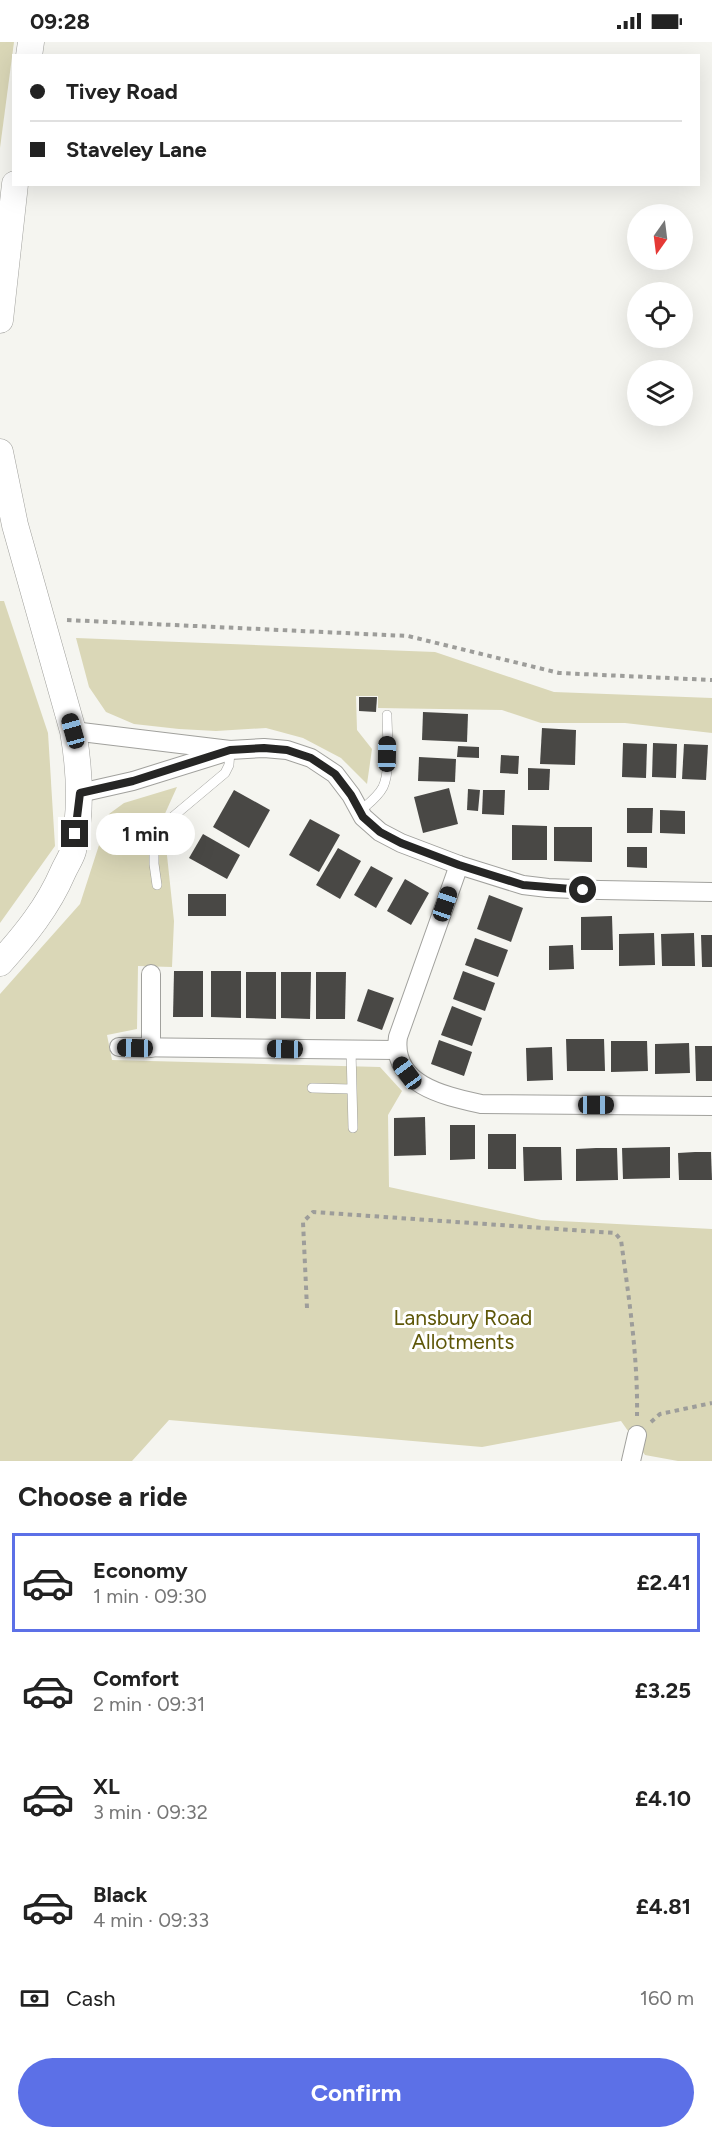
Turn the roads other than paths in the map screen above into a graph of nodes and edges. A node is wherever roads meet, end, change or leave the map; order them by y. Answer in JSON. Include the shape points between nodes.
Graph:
{"nodes":[{"id":1,"x":15,"y":186,"type":"edge"},
{"id":2,"x":0,"y":320,"type":"edge"},
{"id":3,"x":0,"y":452,"type":"edge"},
{"id":4,"x":387,"y":715,"type":"dead end"},
{"id":5,"x":73,"y":731,"type":"junction"},
{"id":6,"x":230,"y":750,"type":"junction"},
{"id":7,"x":80,"y":793,"type":"junction"},
{"id":8,"x":360,"y":811,"type":"junction"},
{"id":9,"x":459,"y":865,"type":"junction"},
{"id":10,"x":157,"y":885,"type":"dead end"},
{"id":11,"x":712,"y":892,"type":"edge"},
{"id":12,"x":0,"y":963,"type":"edge"},
{"id":13,"x":151,"y":974,"type":"dead end"},
{"id":14,"x":119,"y":1047,"type":"dead end"},
{"id":15,"x":151,"y":1048,"type":"junction"},
{"id":16,"x":351,"y":1050,"type":"junction"},
{"id":17,"x":396,"y":1050,"type":"junction"},
{"id":18,"x":312,"y":1088,"type":"dead end"},
{"id":19,"x":351,"y":1089,"type":"junction"},
{"id":20,"x":712,"y":1106,"type":"edge"},
{"id":21,"x":353,"y":1128,"type":"dead end"},
{"id":22,"x":637,"y":1434,"type":"road end"},
{"id":23,"x":631,"y":1461,"type":"edge"}],
"edges":[{"from":1,"to":2,"type":"main road"},
{"from":3,"to":5,"type":"main road","via":[[15,525]]},
{"from":4,"to":8,"type":"lane","via":[[383,786]]},
{"from":5,"to":6,"type":"street"},
{"from":5,"to":7,"type":"main road"},
{"from":6,"to":7,"type":"street","via":[[133,781]]},
{"from":6,"to":8,"type":"street","via":[[287,750],[311,758],[335,774]]},
{"from":6,"to":10,"type":"lane","via":[[230,765],[225,773],[154,836]]},
{"from":7,"to":12,"type":"main road","via":[[72,852],[53,895]]},
{"from":8,"to":9,"type":"street","via":[[380,832]]},
{"from":9,"to":11,"type":"street","via":[[523,885],[548,888]]},
{"from":9,"to":17,"type":"street"},
{"from":13,"to":15,"type":"street"},
{"from":14,"to":15,"type":"street"},
{"from":15,"to":16,"type":"street"},
{"from":16,"to":17,"type":"street"},
{"from":16,"to":19,"type":"lane"},
{"from":17,"to":20,"type":"street","via":[[407,1073],[424,1087],[481,1104]]},
{"from":18,"to":19,"type":"lane"},
{"from":19,"to":21,"type":"lane"},
{"from":22,"to":23,"type":"street"}]}
